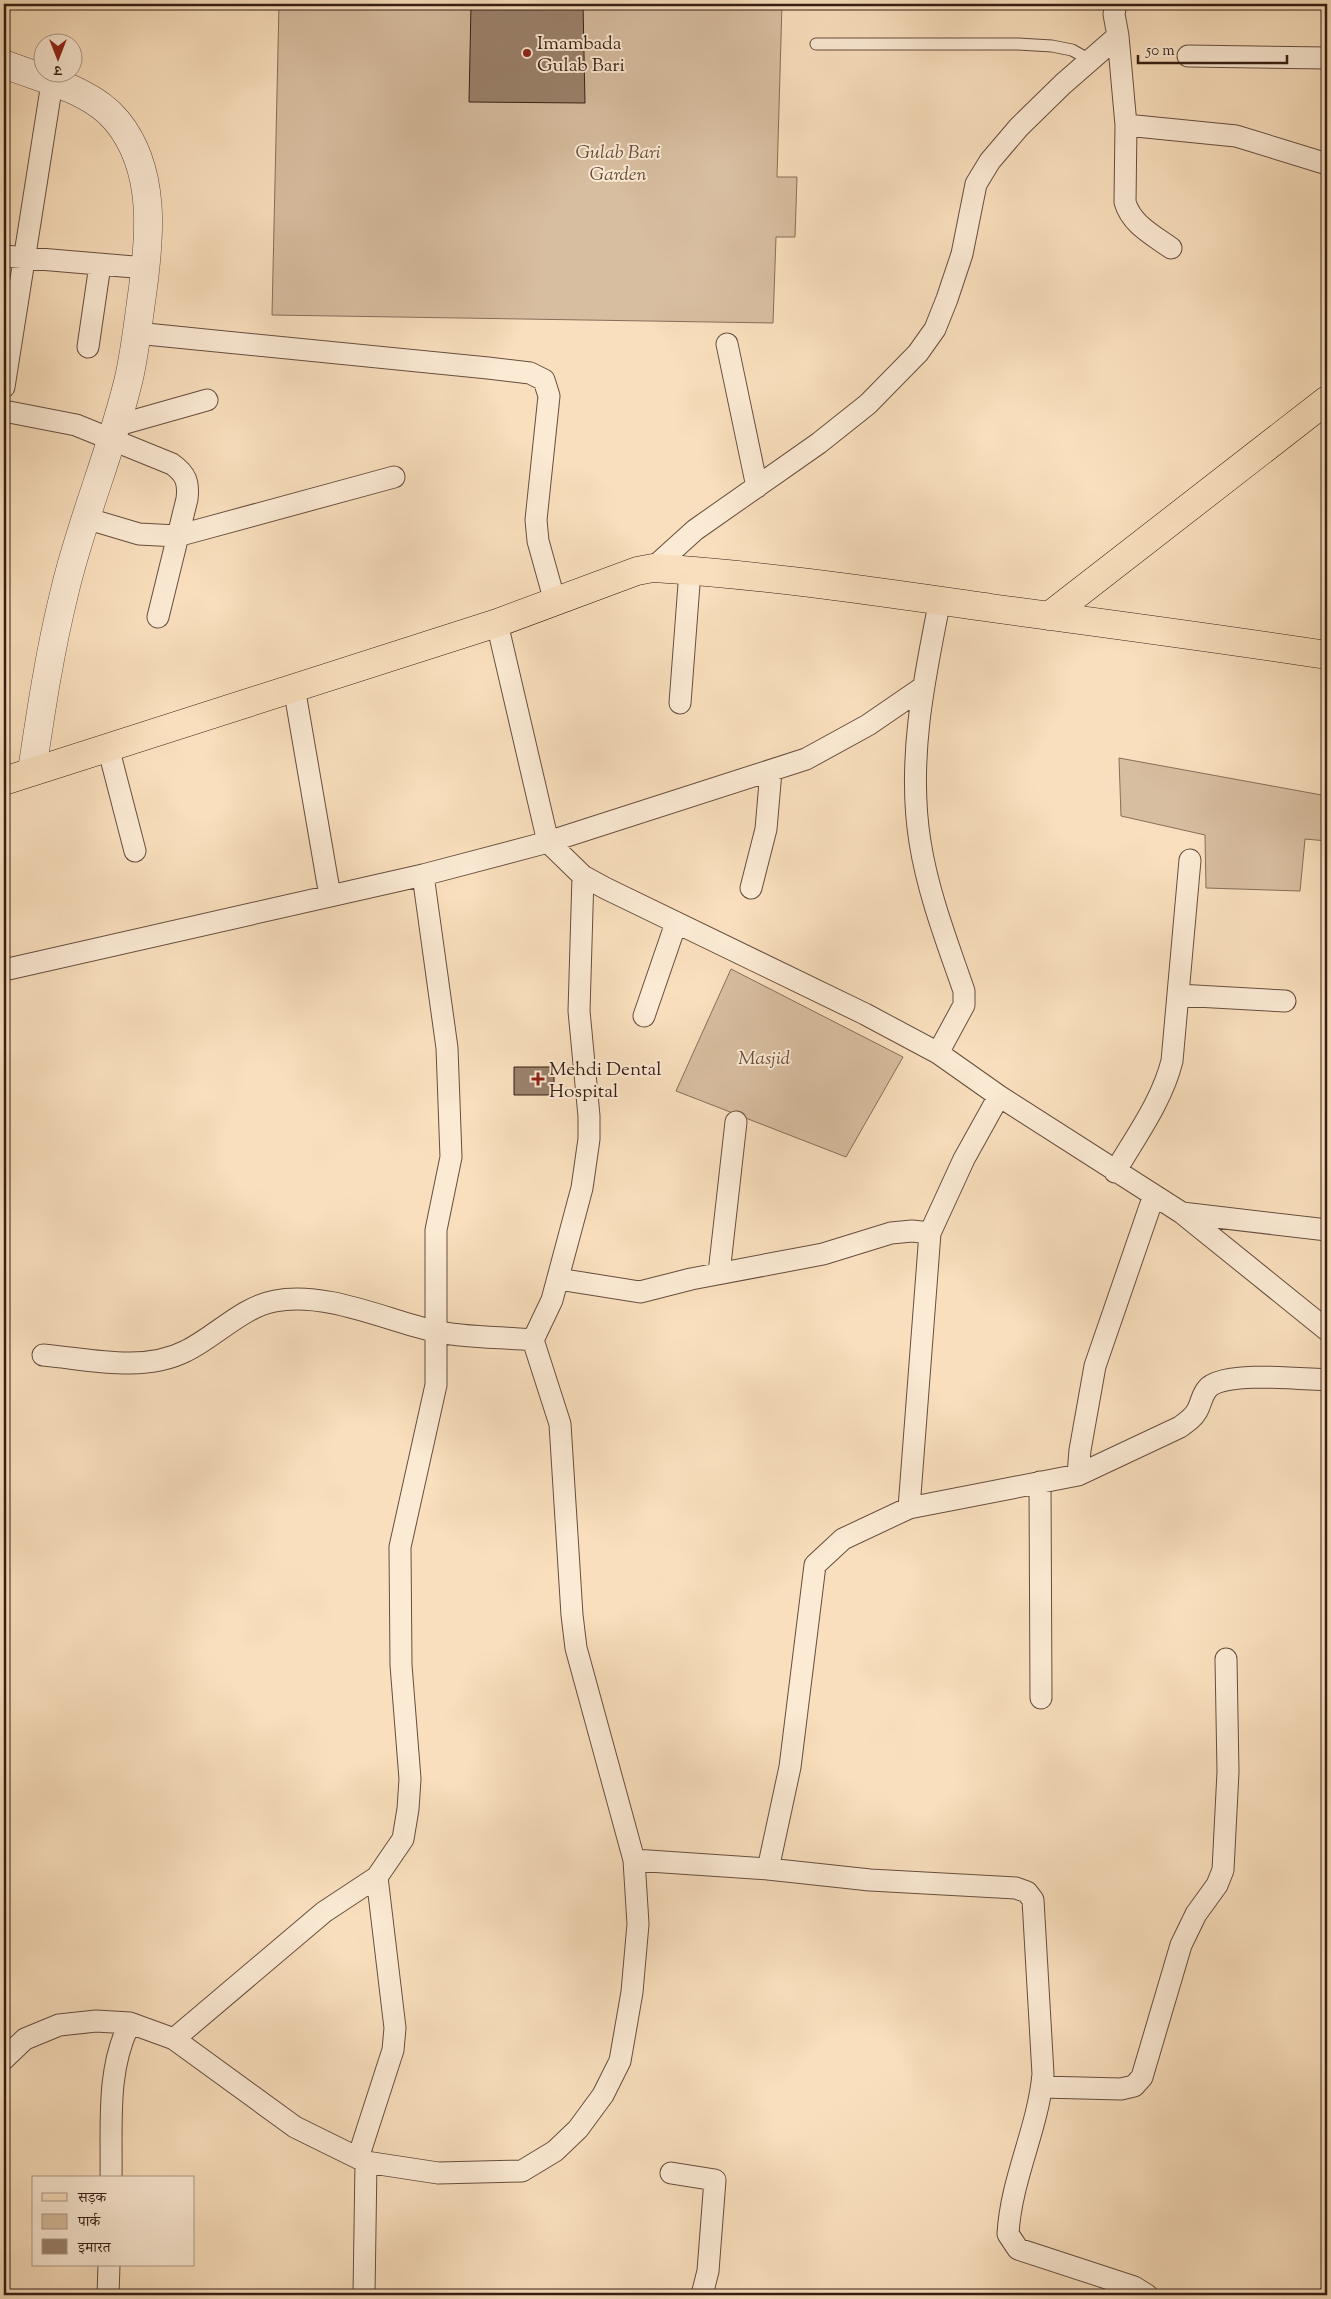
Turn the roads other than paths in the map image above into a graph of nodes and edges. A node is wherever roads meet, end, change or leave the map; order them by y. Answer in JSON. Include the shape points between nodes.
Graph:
{"nodes":[{"id":1,"x":1116,"y":4,"type":"edge"},
{"id":2,"x":1118,"y":36,"type":"junction"},
{"id":3,"x":816,"y":44,"type":"dead end"},
{"id":4,"x":1188,"y":56,"type":"dead end"},
{"id":5,"x":1327,"y":58,"type":"edge"},
{"id":6,"x":1090,"y":60,"type":"junction"},
{"id":7,"x":4,"y":64,"type":"edge"},
{"id":8,"x":52,"y":83,"type":"junction"},
{"id":9,"x":1126,"y":125,"type":"junction"},
{"id":10,"x":1327,"y":164,"type":"edge"},
{"id":11,"x":1171,"y":248,"type":"dead end"},
{"id":12,"x":14,"y":257,"type":"edge"},
{"id":13,"x":100,"y":265,"type":"junction"},
{"id":14,"x":146,"y":268,"type":"junction"},
{"id":15,"x":136,"y":334,"type":"junction"},
{"id":16,"x":728,"y":344,"type":"dead end"},
{"id":17,"x":88,"y":347,"type":"dead end"},
{"id":18,"x":4,"y":387,"type":"edge"},
{"id":19,"x":207,"y":400,"type":"dead end"},
{"id":20,"x":1327,"y":400,"type":"edge"},
{"id":21,"x":4,"y":411,"type":"edge"},
{"id":22,"x":113,"y":432,"type":"junction"},
{"id":23,"x":394,"y":477,"type":"dead end"},
{"id":24,"x":757,"y":487,"type":"junction"},
{"id":25,"x":85,"y":518,"type":"junction"},
{"id":26,"x":177,"y":536,"type":"junction"},
{"id":27,"x":653,"y":568,"type":"junction"},
{"id":28,"x":690,"y":571,"type":"junction"},
{"id":29,"x":940,"y":600,"type":"junction"},
{"id":30,"x":555,"y":602,"type":"junction"},
{"id":31,"x":1049,"y":616,"type":"junction"},
{"id":32,"x":158,"y":617,"type":"dead end"},
{"id":33,"x":497,"y":623,"type":"junction"},
{"id":34,"x":1327,"y":655,"type":"edge"},
{"id":35,"x":294,"y":687,"type":"junction"},
{"id":36,"x":922,"y":688,"type":"junction"},
{"id":37,"x":680,"y":703,"type":"dead end"},
{"id":38,"x":108,"y":747,"type":"junction"},
{"id":39,"x":32,"y":771,"type":"junction"},
{"id":40,"x":771,"y":771,"type":"junction"},
{"id":41,"x":4,"y":781,"type":"edge"},
{"id":42,"x":548,"y":842,"type":"junction"},
{"id":43,"x":136,"y":851,"type":"dead end"},
{"id":44,"x":1190,"y":860,"type":"dead end"},
{"id":45,"x":424,"y":875,"type":"junction"},
{"id":46,"x":583,"y":876,"type":"junction"},
{"id":47,"x":751,"y":888,"type":"dead end"},
{"id":48,"x":330,"y":896,"type":"junction"},
{"id":49,"x":676,"y":923,"type":"junction"},
{"id":50,"x":4,"y":970,"type":"edge"},
{"id":51,"x":1178,"y":995,"type":"junction"},
{"id":52,"x":1284,"y":1001,"type":"dead end"},
{"id":53,"x":644,"y":1016,"type":"dead end"},
{"id":54,"x":938,"y":1053,"type":"junction"},
{"id":55,"x":999,"y":1096,"type":"junction"},
{"id":56,"x":736,"y":1122,"type":"dead end"},
{"id":57,"x":1115,"y":1172,"type":"junction"},
{"id":58,"x":1154,"y":1195,"type":"junction"},
{"id":59,"x":1182,"y":1213,"type":"junction"},
{"id":60,"x":1327,"y":1230,"type":"edge"},
{"id":61,"x":930,"y":1233,"type":"junction"},
{"id":62,"x":719,"y":1273,"type":"junction"},
{"id":63,"x":558,"y":1279,"type":"junction"},
{"id":64,"x":1327,"y":1330,"type":"edge"},
{"id":65,"x":436,"y":1332,"type":"junction"},
{"id":66,"x":533,"y":1340,"type":"junction"},
{"id":67,"x":43,"y":1355,"type":"dead end"},
{"id":68,"x":1327,"y":1380,"type":"edge"},
{"id":69,"x":1078,"y":1475,"type":"junction"},
{"id":70,"x":1040,"y":1482,"type":"junction"},
{"id":71,"x":909,"y":1508,"type":"junction"},
{"id":72,"x":1226,"y":1659,"type":"dead end"},
{"id":73,"x":1041,"y":1698,"type":"dead end"},
{"id":74,"x":634,"y":1860,"type":"junction"},
{"id":75,"x":768,"y":1868,"type":"junction"},
{"id":76,"x":377,"y":1877,"type":"junction"},
{"id":77,"x":130,"y":2022,"type":"junction"},
{"id":78,"x":174,"y":2039,"type":"junction"},
{"id":79,"x":4,"y":2059,"type":"edge"},
{"id":80,"x":1042,"y":2087,"type":"junction"},
{"id":81,"x":362,"y":2160,"type":"junction"},
{"id":82,"x":671,"y":2173,"type":"dead end"},
{"id":83,"x":111,"y":2176,"type":"edge"},
{"id":84,"x":109,"y":2266,"type":"edge"},
{"id":85,"x":108,"y":2295,"type":"edge"},
{"id":86,"x":364,"y":2295,"type":"edge"},
{"id":87,"x":702,"y":2295,"type":"edge"},
{"id":88,"x":1146,"y":2295,"type":"edge"}],
"edges":[{"from":1,"to":2,"type":"street","via":[[1114,14]]},
{"from":2,"to":6,"type":"street"},
{"from":2,"to":9,"type":"street"},
{"from":3,"to":6,"type":"lane","via":[[1044,45],[1072,50]]},
{"from":4,"to":5,"type":"street"},
{"from":6,"to":24,"type":"street","via":[[1019,127],[990,161],[976,184],[962,254],[947,299],[935,329],[918,353],[868,404]]},
{"from":7,"to":8,"type":"street"},
{"from":8,"to":12,"type":"street"},
{"from":8,"to":14,"type":"street","via":[[99,104],[118,122],[130,144],[145,181],[149,241]]},
{"from":9,"to":10,"type":"street","via":[[1236,136]]},
{"from":9,"to":11,"type":"street","via":[[1125,202],[1128,212]]},
{"from":12,"to":13,"type":"street"},
{"from":12,"to":18,"type":"street"},
{"from":13,"to":14,"type":"street"},
{"from":13,"to":17,"type":"street"},
{"from":14,"to":15,"type":"street"},
{"from":15,"to":22,"type":"street","via":[[129,377]]},
{"from":15,"to":30,"type":"street","via":[[488,368],[530,373],[544,380],[549,396],[536,520],[538,541]]},
{"from":16,"to":24,"type":"street"},
{"from":19,"to":22,"type":"street"},
{"from":20,"to":31,"type":"main road"},
{"from":21,"to":22,"type":"street"},
{"from":22,"to":25,"type":"street"},
{"from":22,"to":26,"type":"street","via":[[184,473],[187,499]]},
{"from":23,"to":26,"type":"street"},
{"from":24,"to":27,"type":"street","via":[[695,530]]},
{"from":25,"to":26,"type":"street","via":[[139,534]]},
{"from":25,"to":39,"type":"street","via":[[49,661]]},
{"from":26,"to":32,"type":"street"},
{"from":27,"to":28,"type":"main road"},
{"from":27,"to":30,"type":"main road"},
{"from":28,"to":29,"type":"main road"},
{"from":28,"to":37,"type":"street"},
{"from":29,"to":31,"type":"main road"},
{"from":29,"to":36,"type":"street"},
{"from":30,"to":33,"type":"main road"},
{"from":31,"to":34,"type":"main road"},
{"from":33,"to":35,"type":"main road"},
{"from":33,"to":42,"type":"street"},
{"from":35,"to":38,"type":"main road"},
{"from":35,"to":48,"type":"street"},
{"from":36,"to":40,"type":"street","via":[[835,745]]},
{"from":36,"to":54,"type":"street","via":[[916,790],[920,841],[932,897],[964,991],[964,1005]]},
{"from":38,"to":39,"type":"main road"},
{"from":38,"to":43,"type":"street"},
{"from":39,"to":41,"type":"main road"},
{"from":40,"to":42,"type":"street"},
{"from":40,"to":47,"type":"street","via":[[766,829]]},
{"from":42,"to":45,"type":"street"},
{"from":42,"to":46,"type":"street"},
{"from":44,"to":51,"type":"street"},
{"from":45,"to":48,"type":"street"},
{"from":45,"to":65,"type":"street","via":[[447,1048],[451,1157],[436,1230]]},
{"from":46,"to":49,"type":"street"},
{"from":46,"to":63,"type":"street","via":[[580,1011],[589,1138],[582,1188]]},
{"from":48,"to":50,"type":"street"},
{"from":49,"to":53,"type":"street"},
{"from":49,"to":54,"type":"street"},
{"from":51,"to":52,"type":"street"},
{"from":51,"to":57,"type":"street","via":[[1172,1061],[1167,1079]]},
{"from":54,"to":55,"type":"street"},
{"from":55,"to":57,"type":"street"},
{"from":55,"to":61,"type":"street","via":[[964,1159]]},
{"from":56,"to":62,"type":"street"},
{"from":57,"to":58,"type":"street"},
{"from":58,"to":59,"type":"street"},
{"from":58,"to":69,"type":"street","via":[[1095,1366]]},
{"from":59,"to":60,"type":"street"},
{"from":59,"to":64,"type":"street"},
{"from":61,"to":62,"type":"street","via":[[891,1233],[823,1254]]},
{"from":61,"to":71,"type":"street"},
{"from":62,"to":63,"type":"street","via":[[640,1292]]},
{"from":63,"to":66,"type":"street"},
{"from":65,"to":66,"type":"street"},
{"from":65,"to":67,"type":"street","via":[[339,1304],[289,1300],[256,1308],[185,1352],[162,1359],[135,1363]]},
{"from":65,"to":76,"type":"street","via":[[436,1385],[400,1547],[401,1665],[410,1779],[408,1809],[403,1839]]},
{"from":66,"to":74,"type":"street","via":[[560,1424],[576,1648]]},
{"from":68,"to":69,"type":"street","via":[[1233,1378],[1221,1381],[1202,1394],[1198,1410],[1180,1427]]},
{"from":69,"to":70,"type":"street"},
{"from":70,"to":71,"type":"street"},
{"from":70,"to":73,"type":"street"},
{"from":71,"to":75,"type":"street","via":[[844,1539],[815,1564],[790,1767]]},
{"from":72,"to":80,"type":"street","via":[[1228,1772],[1223,1870],[1181,1945],[1142,2077],[1134,2086],[1121,2089]]},
{"from":74,"to":75,"type":"street"},
{"from":74,"to":81,"type":"street","via":[[638,1924],[632,1992],[620,2061],[603,2095],[578,2129],[555,2152],[522,2171],[438,2173]]},
{"from":75,"to":80,"type":"street","via":[[870,1880],[1016,1888],[1027,1892],[1033,1900]]},
{"from":76,"to":78,"type":"street","via":[[324,1912]]},
{"from":76,"to":81,"type":"street","via":[[395,2028],[393,2050]]},
{"from":77,"to":78,"type":"street"},
{"from":77,"to":79,"type":"street","via":[[59,2024],[25,2039]]},
{"from":77,"to":83,"type":"street","via":[[120,2043],[113,2081]]},
{"from":78,"to":81,"type":"street","via":[[295,2127]]},
{"from":80,"to":88,"type":"street","via":[[1009,2215],[1008,2234],[1012,2242],[1018,2249],[1134,2287]]},
{"from":81,"to":86,"type":"street"},
{"from":82,"to":87,"type":"street","via":[[715,2180],[708,2271]]},
{"from":84,"to":85,"type":"street"}]}
